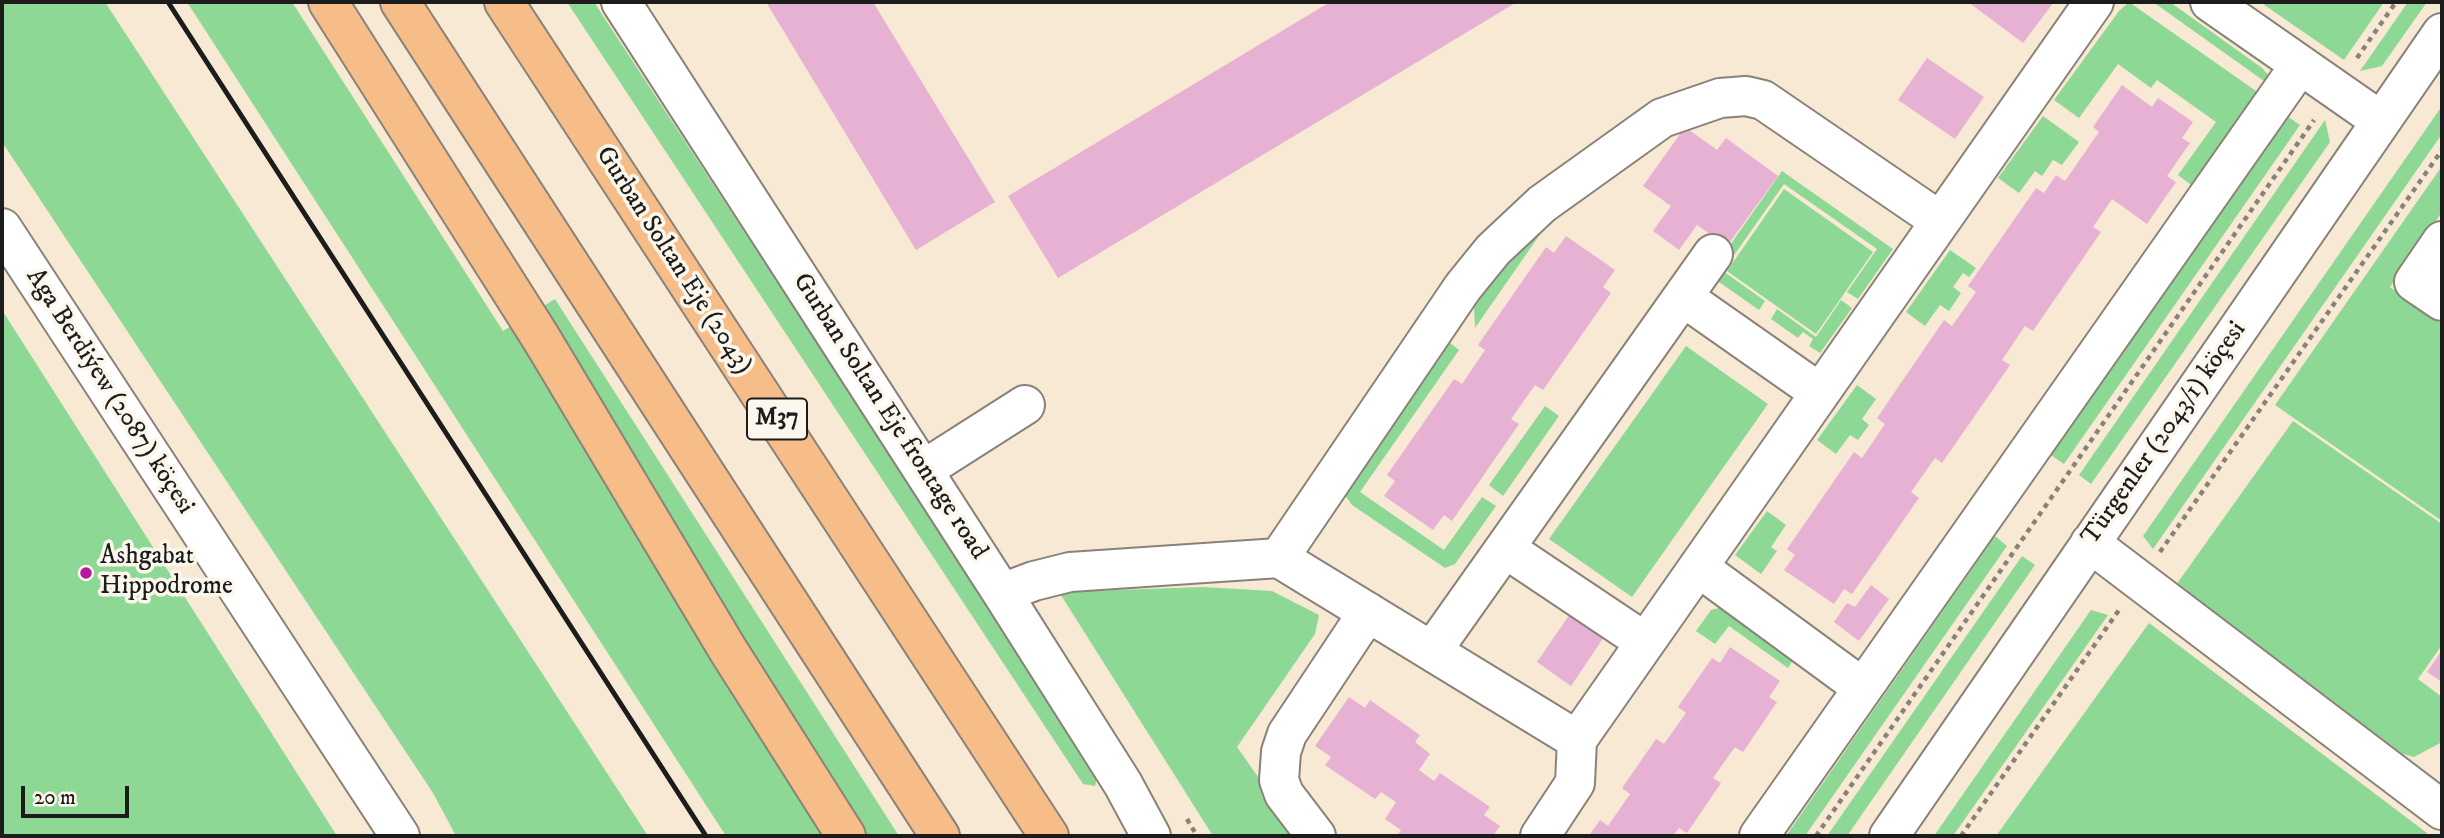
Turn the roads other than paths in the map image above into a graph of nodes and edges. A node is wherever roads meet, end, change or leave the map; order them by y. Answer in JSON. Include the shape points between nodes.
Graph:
{"nodes":[{"id":1,"x":328,"y":2,"type":"edge"},
{"id":2,"x":400,"y":2,"type":"edge"},
{"id":3,"x":504,"y":2,"type":"edge"},
{"id":4,"x":621,"y":2,"type":"edge"},
{"id":5,"x":2094,"y":2,"type":"edge"},
{"id":6,"x":2210,"y":2,"type":"edge"},
{"id":7,"x":2442,"y":33,"type":"edge"},
{"id":8,"x":2300,"y":65,"type":"junction"},
{"id":9,"x":2381,"y":121,"type":"junction"},
{"id":10,"x":1940,"y":221,"type":"junction"},
{"id":11,"x":2,"y":228,"type":"edge"},
{"id":12,"x":2442,"y":241,"type":"edge"},
{"id":13,"x":1713,"y":254,"type":"dead end"},
{"id":14,"x":1683,"y":297,"type":"junction"},
{"id":15,"x":2442,"y":301,"type":"edge"},
{"id":16,"x":1820,"y":393,"type":"junction"},
{"id":17,"x":1025,"y":405,"type":"dead end"},
{"id":18,"x":923,"y":470,"type":"junction"},
{"id":19,"x":2090,"y":543,"type":"junction"},
{"id":20,"x":1506,"y":548,"type":"junction"},
{"id":21,"x":1279,"y":558,"type":"junction"},
{"id":22,"x":1698,"y":568,"type":"junction"},
{"id":23,"x":1002,"y":593,"type":"junction"},
{"id":24,"x":1368,"y":612,"type":"junction"},
{"id":25,"x":1645,"y":642,"type":"junction"},
{"id":26,"x":1432,"y":651,"type":"junction"},
{"id":27,"x":1863,"y":688,"type":"junction"},
{"id":28,"x":1577,"y":740,"type":"junction"},
{"id":29,"x":1020,"y":792,"type":"junction"},
{"id":30,"x":2436,"y":795,"type":"edge"},
{"id":31,"x":400,"y":836,"type":"edge"},
{"id":32,"x":846,"y":836,"type":"edge"},
{"id":33,"x":940,"y":836,"type":"edge"},
{"id":34,"x":1049,"y":836,"type":"edge"},
{"id":35,"x":1058,"y":836,"type":"edge"},
{"id":36,"x":1151,"y":836,"type":"edge"},
{"id":37,"x":1316,"y":836,"type":"edge"},
{"id":38,"x":1540,"y":836,"type":"edge"},
{"id":39,"x":1759,"y":836,"type":"edge"},
{"id":40,"x":1889,"y":836,"type":"edge"}],
"edges":[{"from":1,"to":32,"type":"highway","via":[[541,338]]},
{"from":2,"to":33,"type":"highway"},
{"from":3,"to":29,"type":"highway","name":"Gurban Soltan Eje (2043)","number":"M37"},
{"from":4,"to":18,"type":"street","name":"Gurban Soltan Eje frontage road"},
{"from":5,"to":10,"type":"street"},
{"from":6,"to":8,"type":"street"},
{"from":7,"to":9,"type":"street","name":"Türgenler (2043/1) köçesi"},
{"from":8,"to":9,"type":"street"},
{"from":8,"to":27,"type":"street"},
{"from":9,"to":19,"type":"street","name":"Türgenler (2043/1) köçesi"},
{"from":10,"to":16,"type":"street"},
{"from":10,"to":21,"type":"street","via":[[1763,100],[1720,98],[1662,118],[1542,204],[1493,250],[1462,287]]},
{"from":11,"to":31,"type":"street","name":"Aga Berdiýew (2087) köçesi"},
{"from":12,"to":15,"type":"street","via":[[2414,282]]},
{"from":13,"to":14,"type":"street"},
{"from":14,"to":16,"type":"street"},
{"from":14,"to":20,"type":"street"},
{"from":16,"to":22,"type":"street"},
{"from":17,"to":18,"type":"street"},
{"from":18,"to":23,"type":"street","name":"Gurban Soltan Eje frontage road"},
{"from":19,"to":30,"type":"street"},
{"from":19,"to":40,"type":"street","name":"Türgenler (2043/1) köçesi"},
{"from":20,"to":25,"type":"street"},
{"from":20,"to":26,"type":"street"},
{"from":21,"to":23,"type":"street","via":[[1070,572]]},
{"from":21,"to":24,"type":"street"},
{"from":22,"to":25,"type":"street"},
{"from":22,"to":27,"type":"street"},
{"from":23,"to":36,"type":"street","name":"Gurban Soltan Eje frontage road"},
{"from":24,"to":26,"type":"street"},
{"from":24,"to":37,"type":"street","via":[[1287,734],[1281,752],[1279,780],[1284,794]]},
{"from":25,"to":28,"type":"street"},
{"from":26,"to":28,"type":"street"},
{"from":27,"to":39,"type":"street"},
{"from":28,"to":38,"type":"street","via":[[1575,783]]},
{"from":29,"to":34,"type":"highway","name":"Gurban Soltan Eje (2043)","number":"M37"},
{"from":29,"to":35,"type":"highway"}]}
